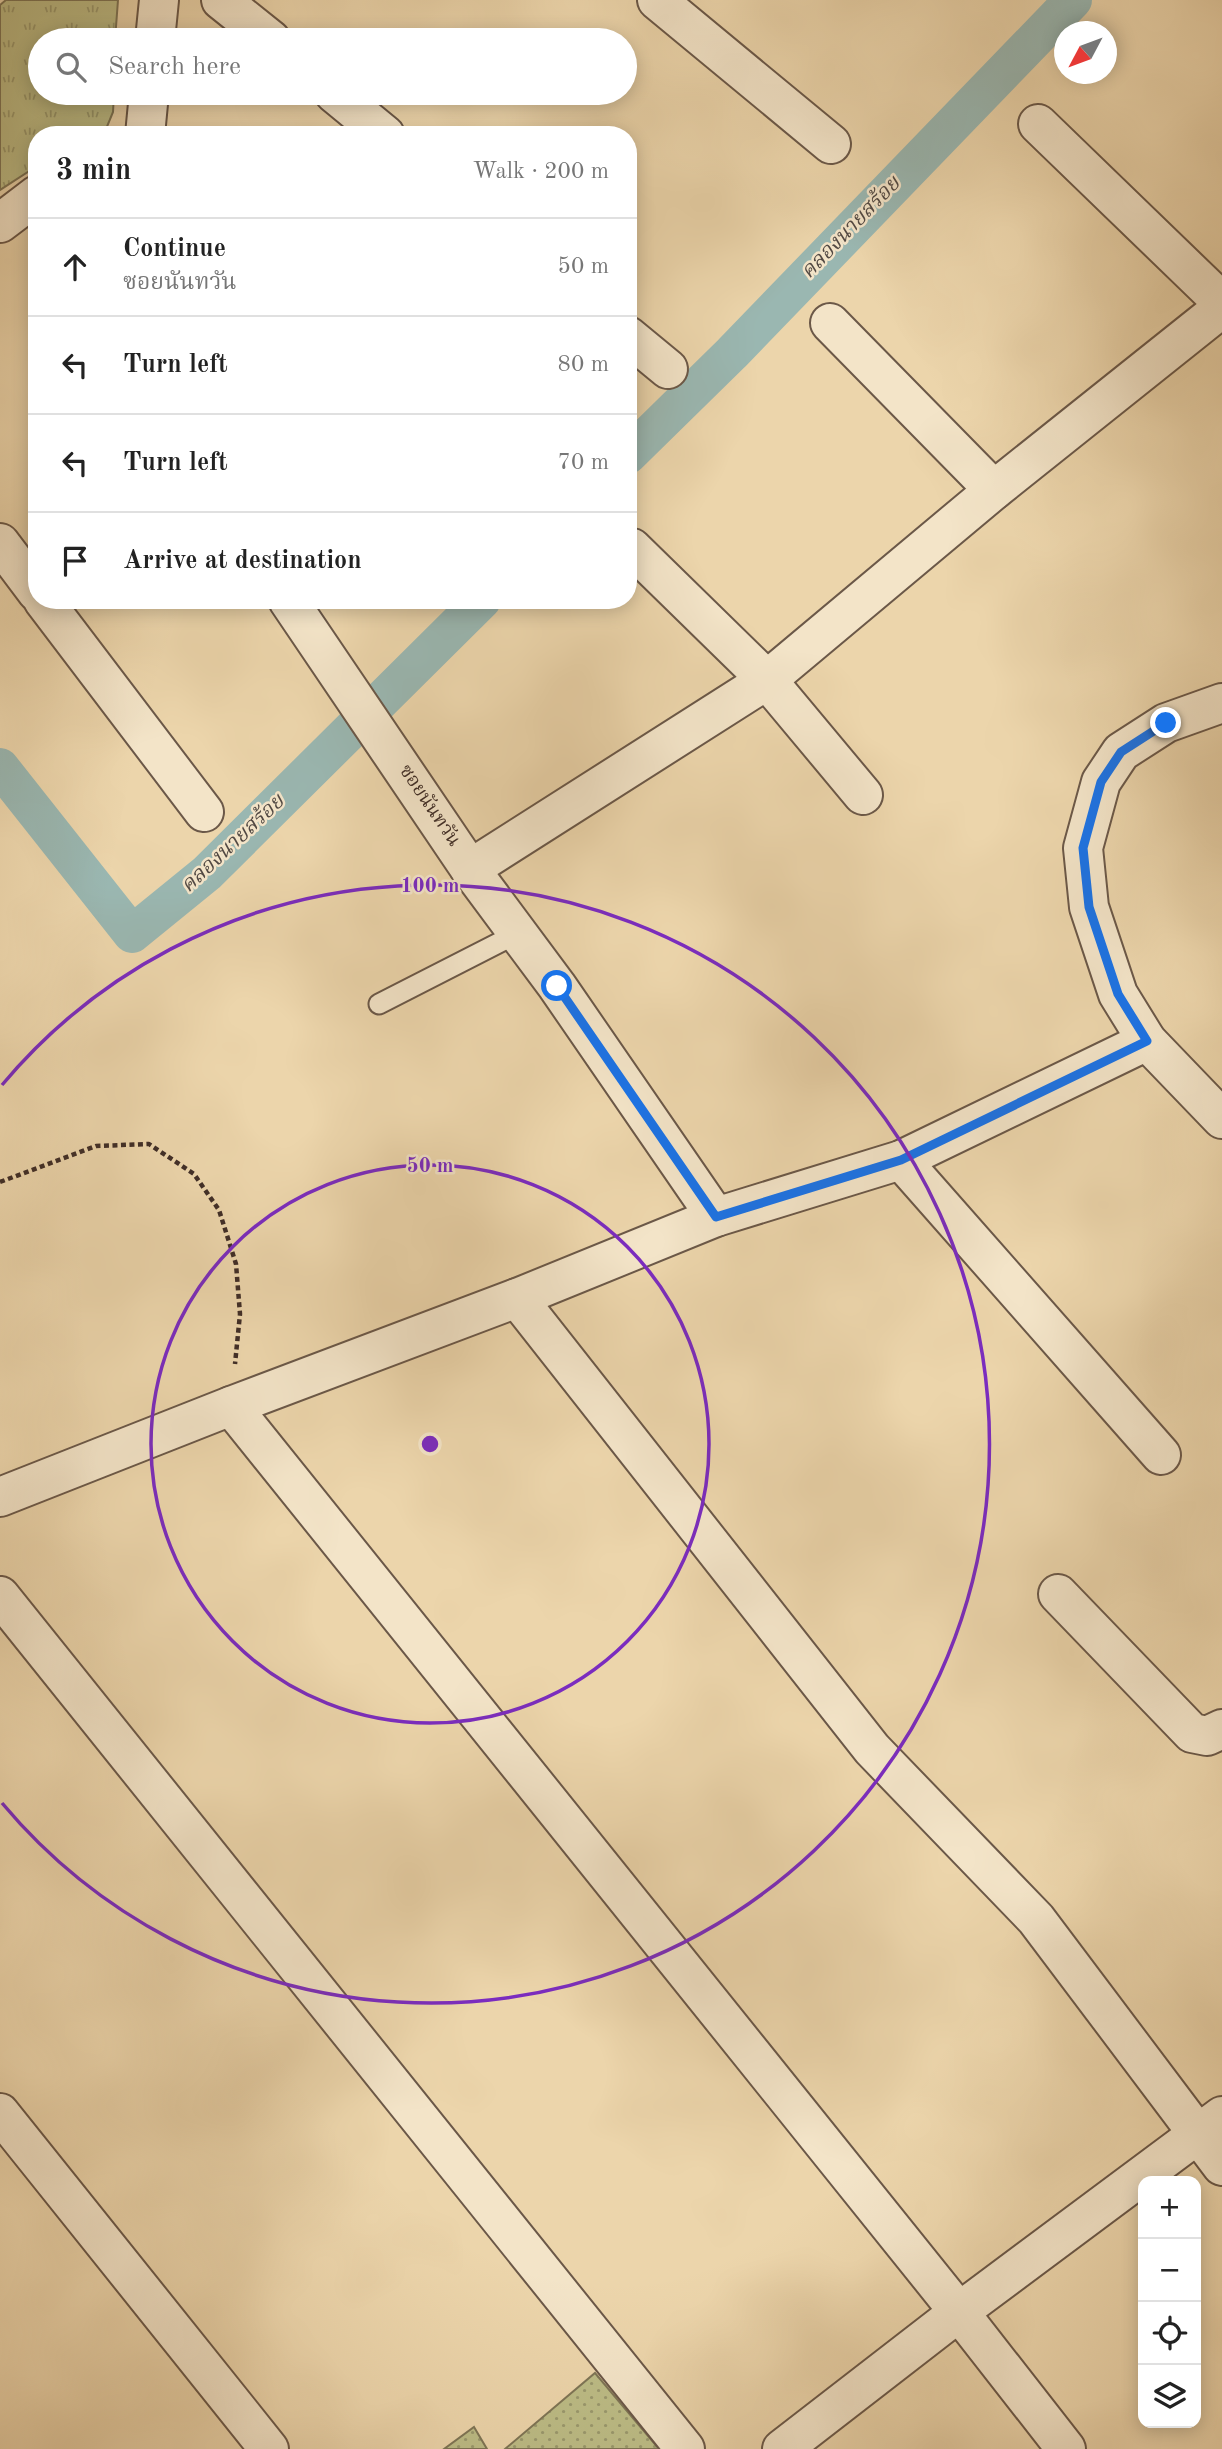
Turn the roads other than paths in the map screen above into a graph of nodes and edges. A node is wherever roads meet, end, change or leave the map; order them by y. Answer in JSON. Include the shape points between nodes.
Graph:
{"nodes":[{"id":1,"x":159,"y":0,"type":"edge"},
{"id":2,"x":221,"y":0,"type":"edge"},
{"id":3,"x":657,"y":0,"type":"edge"},
{"id":4,"x":156,"y":28,"type":"edge"},
{"id":5,"x":256,"y":28,"type":"edge"},
{"id":6,"x":148,"y":105,"type":"edge"},
{"id":7,"x":349,"y":105,"type":"edge"},
{"id":8,"x":1038,"y":124,"type":"dead end"},
{"id":9,"x":146,"y":126,"type":"edge"},
{"id":10,"x":374,"y":126,"type":"edge"},
{"id":11,"x":831,"y":144,"type":"dead end"},
{"id":12,"x":28,"y":202,"type":"edge"},
{"id":13,"x":0,"y":223,"type":"edge"},
{"id":14,"x":1222,"y":303,"type":"edge"},
{"id":15,"x":1222,"y":308,"type":"edge"},
{"id":16,"x":830,"y":323,"type":"dead end"},
{"id":17,"x":637,"y":343,"type":"edge"},
{"id":18,"x":668,"y":369,"type":"dead end"},
{"id":19,"x":994,"y":490,"type":"junction"},
{"id":20,"x":0,"y":543,"type":"edge"},
{"id":21,"x":637,"y":553,"type":"edge"},
{"id":22,"x":28,"y":580,"type":"edge"},
{"id":23,"x":50,"y":609,"type":"edge"},
{"id":24,"x":294,"y":609,"type":"edge"},
{"id":25,"x":766,"y":680,"type":"junction"},
{"id":26,"x":1222,"y":703,"type":"edge"},
{"id":27,"x":863,"y":795,"type":"dead end"},
{"id":28,"x":204,"y":812,"type":"dead end"},
{"id":29,"x":470,"y":869,"type":"junction"},
{"id":30,"x":518,"y":933,"type":"junction"},
{"id":31,"x":379,"y":1004,"type":"dead end"},
{"id":32,"x":1147,"y":1041,"type":"junction"},
{"id":33,"x":1222,"y":1119,"type":"edge"},
{"id":34,"x":901,"y":1160,"type":"junction"},
{"id":35,"x":716,"y":1217,"type":"junction"},
{"id":36,"x":517,"y":1298,"type":"junction"},
{"id":37,"x":231,"y":1406,"type":"junction"},
{"id":38,"x":1161,"y":1455,"type":"dead end"},
{"id":39,"x":0,"y":1497,"type":"edge"},
{"id":40,"x":1058,"y":1594,"type":"dead end"},
{"id":41,"x":0,"y":1596,"type":"edge"},
{"id":42,"x":1222,"y":1729,"type":"edge"},
{"id":43,"x":0,"y":2113,"type":"edge"},
{"id":44,"x":1210,"y":2125,"type":"edge"},
{"id":45,"x":1222,"y":2166,"type":"edge"},
{"id":46,"x":959,"y":2312,"type":"junction"},
{"id":47,"x":269,"y":2449,"type":"edge"},
{"id":48,"x":685,"y":2449,"type":"edge"},
{"id":49,"x":782,"y":2449,"type":"edge"},
{"id":50,"x":1066,"y":2449,"type":"edge"}],
"edges":[{"from":1,"to":4,"type":"street"},
{"from":2,"to":5,"type":"street"},
{"from":3,"to":11,"type":"street"},
{"from":6,"to":9,"type":"street"},
{"from":7,"to":10,"type":"street"},
{"from":8,"to":14,"type":"street"},
{"from":12,"to":13,"type":"street"},
{"from":15,"to":19,"type":"street"},
{"from":16,"to":19,"type":"street"},
{"from":17,"to":18,"type":"street"},
{"from":19,"to":25,"type":"street"},
{"from":20,"to":22,"type":"street"},
{"from":21,"to":25,"type":"street"},
{"from":23,"to":28,"type":"street"},
{"from":24,"to":29,"type":"street","name":"ซอยนันทวัน"},
{"from":25,"to":27,"type":"street"},
{"from":25,"to":29,"type":"street"},
{"from":26,"to":32,"type":"street","via":[[1166,723],[1121,752],[1101,782],[1083,848],[1089,907],[1118,994]]},
{"from":29,"to":30,"type":"street","name":"ซอยนันทวัน"},
{"from":30,"to":31,"type":"lane"},
{"from":30,"to":35,"type":"street","name":"ซอยนันทวัน"},
{"from":32,"to":33,"type":"street"},
{"from":32,"to":34,"type":"street"},
{"from":34,"to":35,"type":"street"},
{"from":34,"to":38,"type":"street"},
{"from":35,"to":36,"type":"street"},
{"from":36,"to":37,"type":"street"},
{"from":36,"to":44,"type":"street","via":[[872,1749],[1036,1919]]},
{"from":37,"to":39,"type":"street"},
{"from":37,"to":46,"type":"street"},
{"from":40,"to":42,"type":"street","via":[[1192,1732],[1207,1736]]},
{"from":41,"to":48,"type":"street"},
{"from":43,"to":47,"type":"street"},
{"from":44,"to":45,"type":"street"},
{"from":44,"to":46,"type":"street"},
{"from":46,"to":49,"type":"street"},
{"from":46,"to":50,"type":"street"}]}
